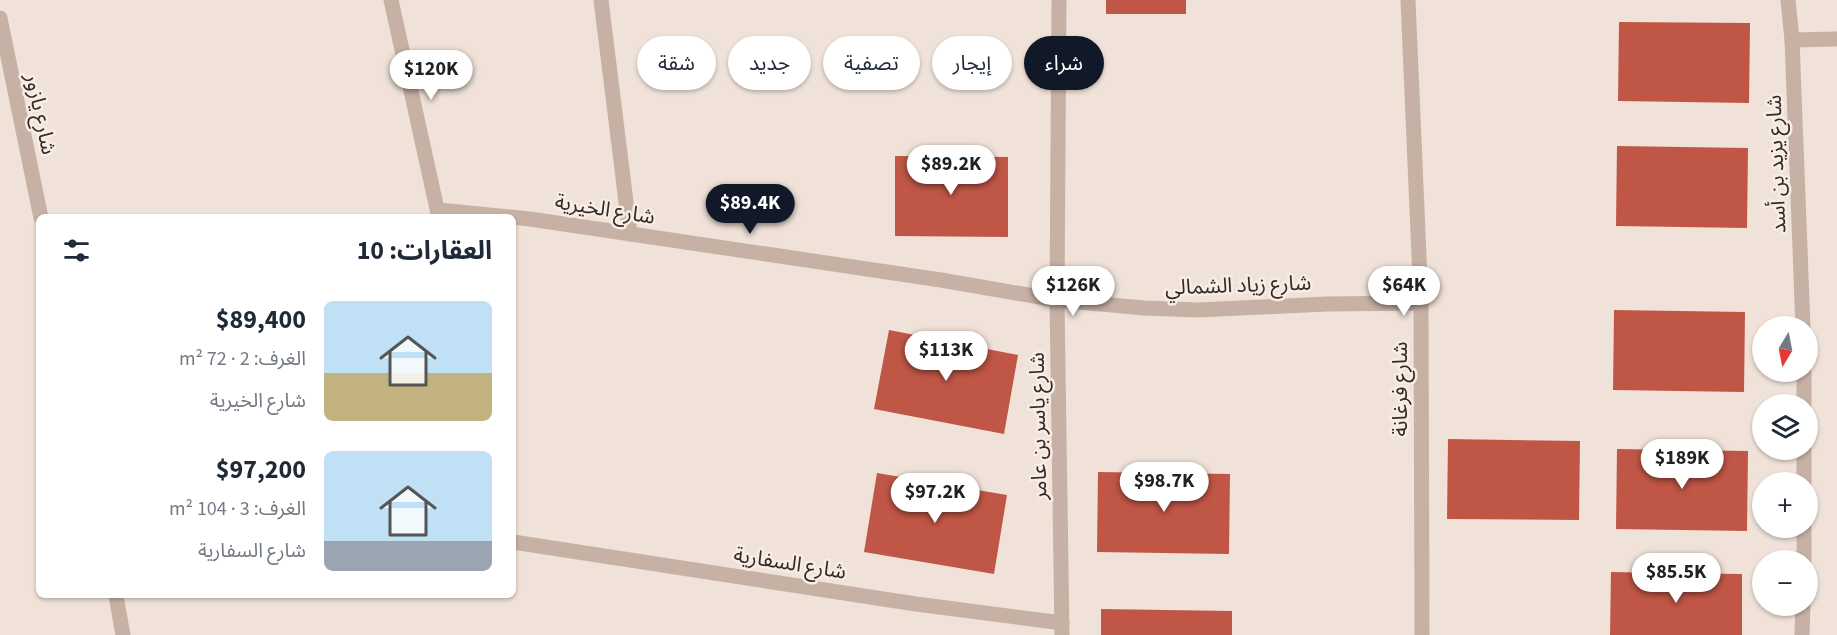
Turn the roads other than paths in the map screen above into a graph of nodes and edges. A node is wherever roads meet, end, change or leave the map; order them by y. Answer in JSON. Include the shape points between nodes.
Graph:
{"nodes":[{"id":1,"x":391,"y":0,"type":"edge"},
{"id":2,"x":601,"y":0,"type":"edge"},
{"id":3,"x":1059,"y":0,"type":"edge"},
{"id":4,"x":1408,"y":0,"type":"edge"},
{"id":5,"x":1788,"y":0,"type":"edge"},
{"id":6,"x":0,"y":18,"type":"edge"},
{"id":7,"x":1837,"y":39,"type":"edge"},
{"id":8,"x":1792,"y":40,"type":"junction"},
{"id":9,"x":40,"y":214,"type":"edge"},
{"id":10,"x":439,"y":214,"type":"edge"},
{"id":11,"x":516,"y":218,"type":"edge"},
{"id":12,"x":630,"y":234,"type":"junction"},
{"id":13,"x":1057,"y":300,"type":"junction"},
{"id":14,"x":1421,"y":303,"type":"junction"},
{"id":15,"x":1803,"y":316,"type":"edge"},
{"id":16,"x":516,"y":542,"type":"edge"},
{"id":17,"x":116,"y":598,"type":"edge"},
{"id":18,"x":1803,"y":616,"type":"edge"},
{"id":19,"x":1062,"y":629,"type":"edge"},
{"id":20,"x":123,"y":635,"type":"edge"},
{"id":21,"x":1422,"y":635,"type":"edge"},
{"id":22,"x":1802,"y":635,"type":"edge"}],
"edges":[{"from":1,"to":10,"type":"street"},
{"from":2,"to":12,"type":"street"},
{"from":3,"to":13,"type":"street","name":"شارع ياسر بن عامر"},
{"from":4,"to":14,"type":"street","name":"شارع فرغانة"},
{"from":5,"to":8,"type":"street","name":"شارع يزيد بن أسد"},
{"from":6,"to":9,"type":"street","name":"شارع يازور"},
{"from":7,"to":8,"type":"street"},
{"from":8,"to":15,"type":"street","name":"شارع يزيد بن أسد"},
{"from":11,"to":12,"type":"street","name":"شارع الخيرية"},
{"from":12,"to":13,"type":"street","name":"شارع الخيرية"},
{"from":13,"to":14,"type":"street","name":"شارع زياد الشمالي","via":[[1198,310]]},
{"from":13,"to":19,"type":"street","name":"شارع ياسر بن عامر"},
{"from":14,"to":21,"type":"street","name":"شارع فرغانة"},
{"from":16,"to":19,"type":"street","name":"شارع السفارية"},
{"from":17,"to":20,"type":"street"},
{"from":18,"to":22,"type":"street"}]}
